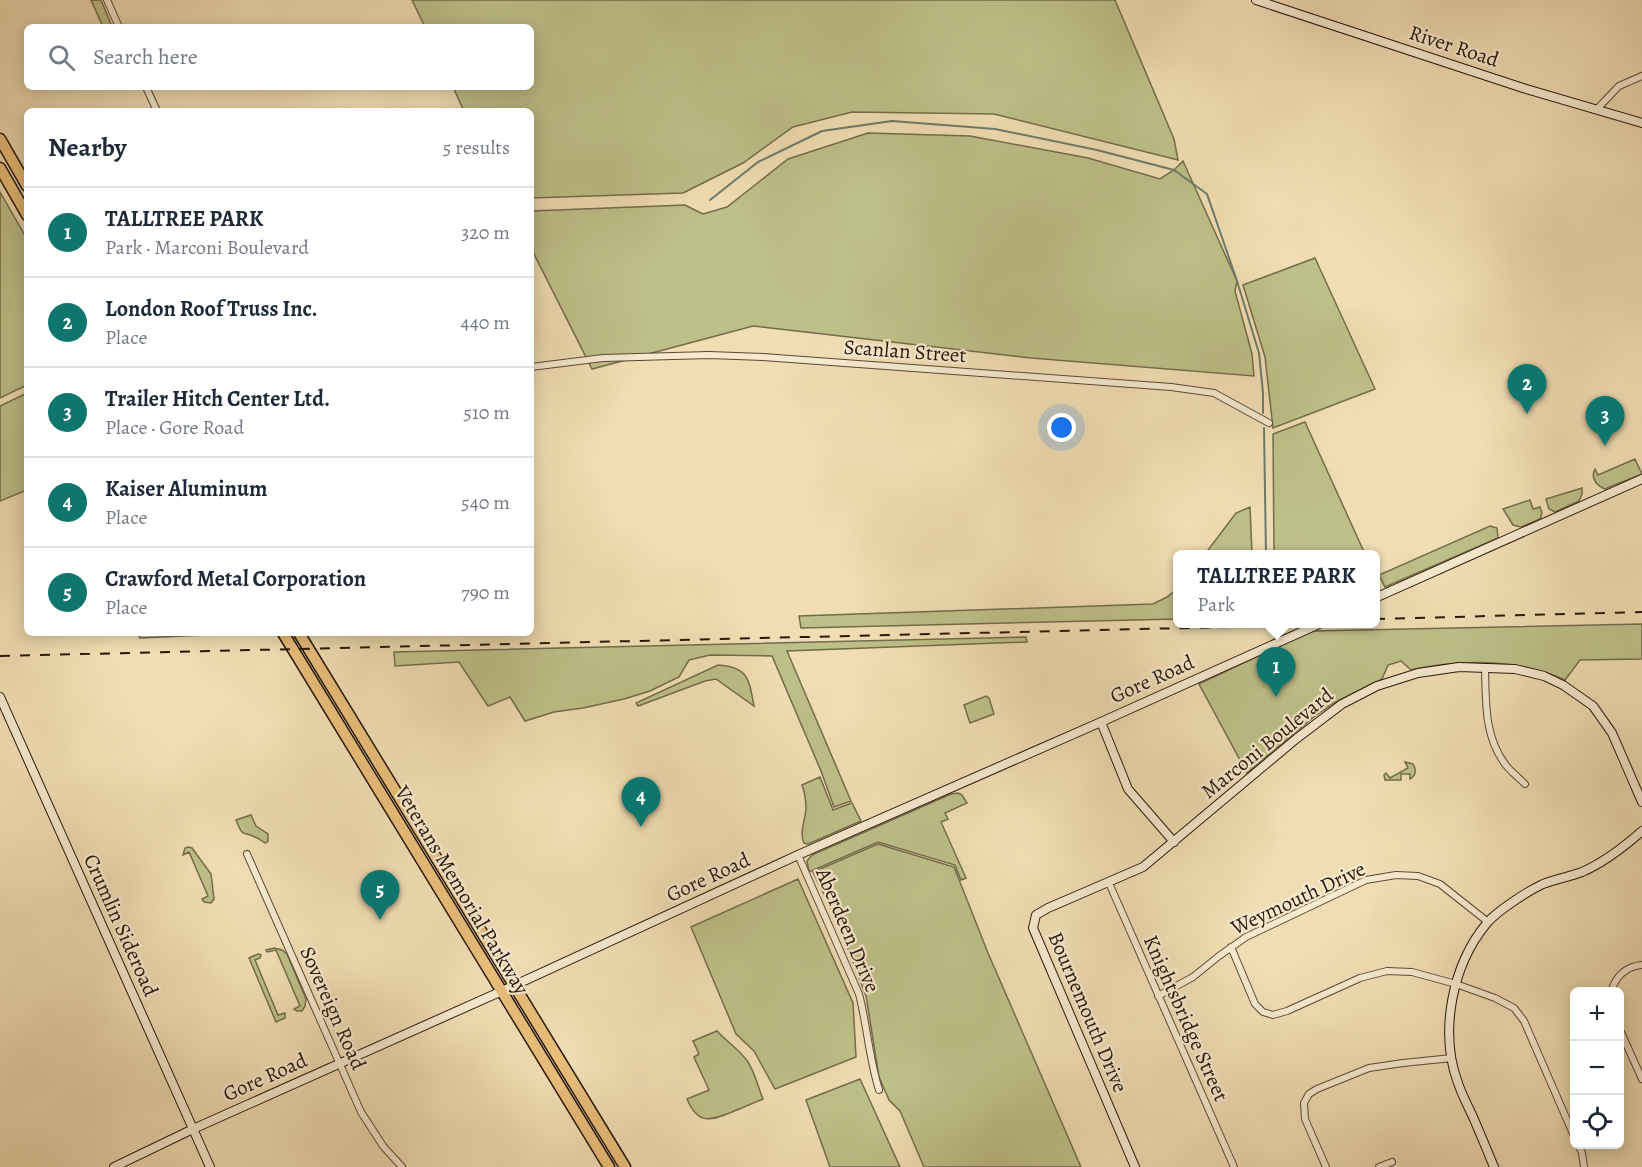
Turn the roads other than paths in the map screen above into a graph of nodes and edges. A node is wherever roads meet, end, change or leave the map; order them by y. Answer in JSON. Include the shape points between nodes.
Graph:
{"nodes":[{"id":1,"x":107,"y":0,"type":"edge"},
{"id":2,"x":1256,"y":0,"type":"edge"},
{"id":3,"x":118,"y":24,"type":"edge"},
{"id":4,"x":1642,"y":76,"type":"edge"},
{"id":5,"x":147,"y":90,"type":"edge"},
{"id":6,"x":156,"y":108,"type":"edge"},
{"id":7,"x":1597,"y":109,"type":"junction"},
{"id":8,"x":1642,"y":123,"type":"edge"},
{"id":9,"x":0,"y":139,"type":"edge"},
{"id":10,"x":0,"y":168,"type":"edge"},
{"id":11,"x":24,"y":181,"type":"edge"},
{"id":12,"x":24,"y":210,"type":"edge"},
{"id":13,"x":534,"y":367,"type":"edge"},
{"id":14,"x":1269,"y":423,"type":"dead end"},
{"id":15,"x":1642,"y":479,"type":"edge"},
{"id":16,"x":1380,"y":596,"type":"edge"},
{"id":17,"x":1310,"y":628,"type":"edge"},
{"id":18,"x":285,"y":636,"type":"edge"},
{"id":19,"x":301,"y":636,"type":"edge"},
{"id":20,"x":1485,"y":668,"type":"junction"},
{"id":21,"x":0,"y":697,"type":"edge"},
{"id":22,"x":1101,"y":722,"type":"junction"},
{"id":23,"x":1525,"y":784,"type":"dead end"},
{"id":24,"x":1642,"y":802,"type":"edge"},
{"id":25,"x":1642,"y":831,"type":"edge"},
{"id":26,"x":1174,"y":842,"type":"junction"},
{"id":27,"x":247,"y":854,"type":"dead end"},
{"id":28,"x":798,"y":855,"type":"junction"},
{"id":29,"x":1109,"y":883,"type":"junction"},
{"id":30,"x":1488,"y":922,"type":"junction"},
{"id":31,"x":1231,"y":947,"type":"junction"},
{"id":32,"x":1642,"y":965,"type":"edge"},
{"id":33,"x":1455,"y":984,"type":"junction"},
{"id":34,"x":514,"y":985,"type":"junction"},
{"id":35,"x":1612,"y":987,"type":"edge"},
{"id":36,"x":502,"y":991,"type":"junction"},
{"id":37,"x":1158,"y":996,"type":"junction"},
{"id":38,"x":1624,"y":1039,"type":"edge"},
{"id":39,"x":1452,"y":1058,"type":"junction"},
{"id":40,"x":340,"y":1063,"type":"junction"},
{"id":41,"x":1642,"y":1079,"type":"edge"},
{"id":42,"x":879,"y":1090,"type":"dead end"},
{"id":43,"x":1570,"y":1125,"type":"edge"},
{"id":44,"x":193,"y":1129,"type":"junction"},
{"id":45,"x":1580,"y":1149,"type":"edge"},
{"id":46,"x":1392,"y":1162,"type":"dead end"},
{"id":47,"x":114,"y":1167,"type":"edge"},
{"id":48,"x":210,"y":1167,"type":"edge"},
{"id":49,"x":402,"y":1167,"type":"edge"},
{"id":50,"x":609,"y":1167,"type":"edge"},
{"id":51,"x":625,"y":1167,"type":"edge"},
{"id":52,"x":1135,"y":1167,"type":"edge"},
{"id":53,"x":1234,"y":1167,"type":"edge"},
{"id":54,"x":1326,"y":1167,"type":"edge"},
{"id":55,"x":1379,"y":1167,"type":"edge"},
{"id":56,"x":1494,"y":1167,"type":"edge"},
{"id":57,"x":1584,"y":1167,"type":"edge"}],
"edges":[{"from":1,"to":3,"type":"street"},
{"from":2,"to":7,"type":"street","name":"River Road"},
{"from":4,"to":7,"type":"street","via":[[1619,86]]},
{"from":5,"to":6,"type":"street"},
{"from":7,"to":8,"type":"street","name":"River Road"},
{"from":9,"to":11,"type":"highway"},
{"from":10,"to":12,"type":"highway"},
{"from":13,"to":14,"type":"street","name":"Scanlan Street","via":[[603,358],[709,355],[1171,387],[1214,393]]},
{"from":15,"to":16,"type":"street"},
{"from":17,"to":22,"type":"street","name":"Gore Road"},
{"from":18,"to":36,"type":"highway","name":"Veterans Memorial Parkway"},
{"from":19,"to":34,"type":"highway","name":"Veterans Memorial Parkway"},
{"from":20,"to":23,"type":"street","via":[[1486,714],[1492,739],[1505,764]]},
{"from":20,"to":24,"type":"street","name":"Marconi Boulevard","via":[[1515,669],[1544,676],[1593,706],[1612,733]]},
{"from":20,"to":26,"type":"street","name":"Marconi Boulevard","via":[[1418,673],[1377,686],[1342,704]]},
{"from":21,"to":44,"type":"street","name":"Crumlin Sideroad"},
{"from":22,"to":26,"type":"street","via":[[1128,789]]},
{"from":22,"to":28,"type":"street","name":"Gore Road"},
{"from":25,"to":30,"type":"street","via":[[1617,852],[1583,871],[1543,884]]},
{"from":26,"to":29,"type":"street","name":"Bournemouth Drive","via":[[1143,867]]},
{"from":27,"to":40,"type":"street","name":"Sovereign Road"},
{"from":28,"to":34,"type":"street","name":"Gore Road"},
{"from":28,"to":42,"type":"street","name":"Aberdeen Drive","via":[[859,994]]},
{"from":29,"to":37,"type":"street","name":"Knightsbridge Street"},
{"from":29,"to":52,"type":"street","name":"Bournemouth Drive","via":[[1036,915],[1033,928]]},
{"from":30,"to":31,"type":"street","name":"Weymouth Drive","via":[[1440,884],[1418,876],[1396,875],[1366,880]]},
{"from":30,"to":33,"type":"street","via":[[1461,966]]},
{"from":31,"to":33,"type":"street","via":[[1255,1004],[1273,1015],[1360,978],[1387,971],[1412,972]]},
{"from":31,"to":37,"type":"street","name":"Weymouth Drive","via":[[1192,977]]},
{"from":32,"to":35,"type":"street","via":[[1623,972]]},
{"from":33,"to":39,"type":"street","via":[[1450,1015]]},
{"from":33,"to":43,"type":"street","via":[[1514,1008],[1524,1021]]},
{"from":34,"to":36,"type":"street","name":"Gore Road"},
{"from":34,"to":51,"type":"highway","name":"Veterans Memorial Parkway"},
{"from":36,"to":40,"type":"street","name":"Gore Road"},
{"from":36,"to":50,"type":"highway","name":"Veterans Memorial Parkway"},
{"from":37,"to":53,"type":"street","name":"Knightsbridge Street"},
{"from":38,"to":41,"type":"street"},
{"from":39,"to":54,"type":"street","via":[[1369,1068],[1309,1094],[1304,1103],[1305,1119]]},
{"from":39,"to":56,"type":"street","via":[[1457,1083]]},
{"from":40,"to":44,"type":"street","name":"Gore Road"},
{"from":40,"to":49,"type":"street","name":"Sovereign Road","via":[[362,1112],[383,1146]]},
{"from":44,"to":47,"type":"street","name":"Gore Road"},
{"from":44,"to":48,"type":"street","name":"Crumlin Sideroad"},
{"from":45,"to":57,"type":"street"},
{"from":46,"to":55,"type":"street"}]}
